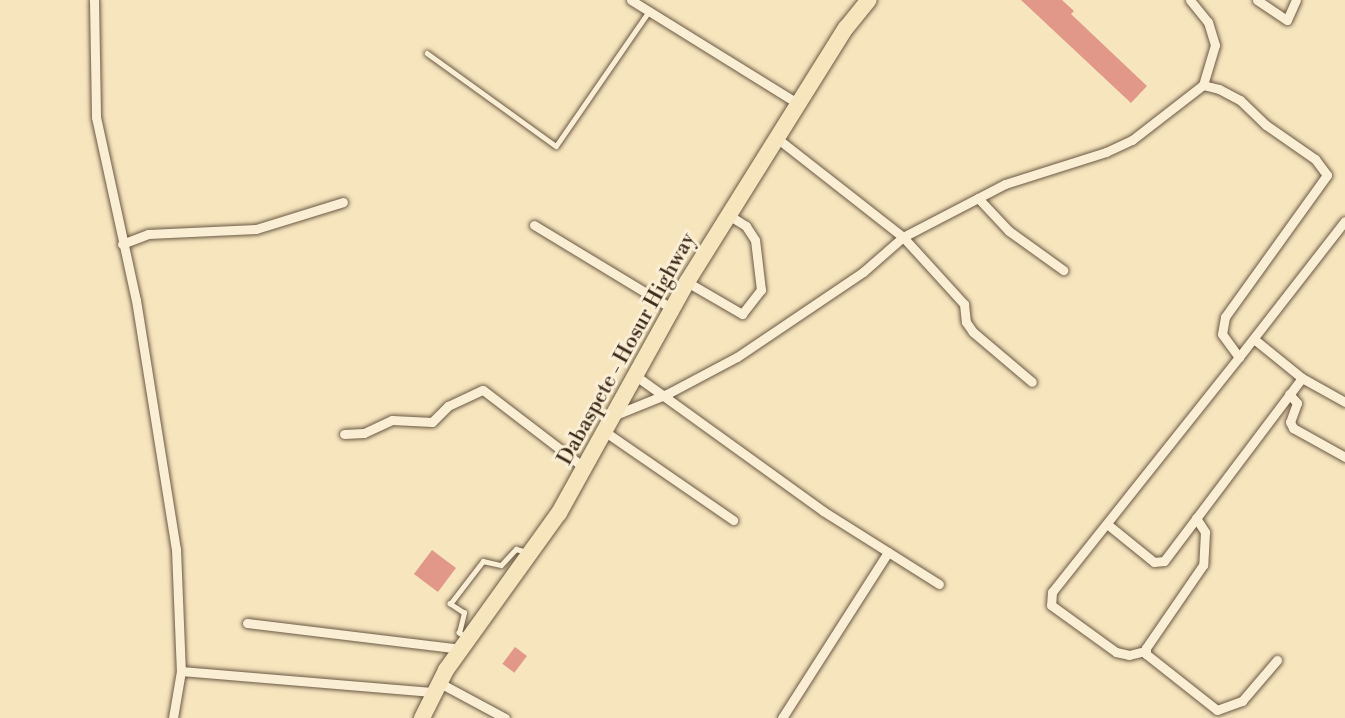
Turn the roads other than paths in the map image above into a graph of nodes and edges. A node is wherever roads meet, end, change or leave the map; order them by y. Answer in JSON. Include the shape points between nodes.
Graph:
{"nodes":[{"id":1,"x":94,"y":0,"type":"edge"},
{"id":2,"x":631,"y":0,"type":"edge"},
{"id":3,"x":868,"y":0,"type":"edge"},
{"id":4,"x":1190,"y":0,"type":"edge"},
{"id":5,"x":1257,"y":0,"type":"edge"},
{"id":6,"x":1296,"y":0,"type":"edge"},
{"id":7,"x":649,"y":11,"type":"junction"},
{"id":8,"x":427,"y":53,"type":"dead end"},
{"id":9,"x":1203,"y":85,"type":"junction"},
{"id":10,"x":799,"y":105,"type":"junction"},
{"id":11,"x":778,"y":139,"type":"junction"},
{"id":12,"x":978,"y":198,"type":"junction"},
{"id":13,"x":343,"y":202,"type":"dead end"},
{"id":14,"x":730,"y":216,"type":"junction"},
{"id":15,"x":1345,"y":221,"type":"edge"},
{"id":16,"x":534,"y":225,"type":"dead end"},
{"id":17,"x":903,"y":237,"type":"junction"},
{"id":18,"x":122,"y":244,"type":"junction"},
{"id":19,"x":1063,"y":270,"type":"dead end"},
{"id":20,"x":687,"y":282,"type":"junction"},
{"id":21,"x":671,"y":309,"type":"junction"},
{"id":22,"x":1254,"y":339,"type":"junction"},
{"id":23,"x":1239,"y":357,"type":"junction"},
{"id":24,"x":636,"y":376,"type":"junction"},
{"id":25,"x":1302,"y":378,"type":"junction"},
{"id":26,"x":1032,"y":382,"type":"dead end"},
{"id":27,"x":1289,"y":394,"type":"junction"},
{"id":28,"x":1345,"y":402,"type":"edge"},
{"id":29,"x":615,"y":414,"type":"junction"},
{"id":30,"x":604,"y":431,"type":"junction"},
{"id":31,"x":344,"y":434,"type":"dead end"},
{"id":32,"x":1345,"y":457,"type":"edge"},
{"id":33,"x":586,"y":469,"type":"junction"},
{"id":34,"x":1196,"y":518,"type":"junction"},
{"id":35,"x":733,"y":520,"type":"dead end"},
{"id":36,"x":1107,"y":524,"type":"junction"},
{"id":37,"x":888,"y":552,"type":"junction"},
{"id":38,"x":533,"y":554,"type":"junction"},
{"id":39,"x":939,"y":584,"type":"dead end"},
{"id":40,"x":247,"y":623,"type":"dead end"},
{"id":41,"x":464,"y":644,"type":"junction"},
{"id":42,"x":1145,"y":651,"type":"junction"},
{"id":43,"x":1277,"y":660,"type":"dead end"},
{"id":44,"x":181,"y":671,"type":"junction"},
{"id":45,"x":435,"y":687,"type":"junction"},
{"id":46,"x":173,"y":718,"type":"edge"},
{"id":47,"x":422,"y":718,"type":"edge"},
{"id":48,"x":505,"y":718,"type":"edge"},
{"id":49,"x":782,"y":718,"type":"edge"}],
"edges":[{"from":1,"to":18,"type":"street","via":[[96,117]]},
{"from":2,"to":7,"type":"street"},
{"from":3,"to":10,"type":"highway","name":"Dabaspete - Hosur Highway","via":[[846,28]]},
{"from":4,"to":9,"type":"street","via":[[1208,22],[1215,45]]},
{"from":5,"to":6,"type":"street","via":[[1287,20]]},
{"from":7,"to":8,"type":"lane","via":[[556,146]]},
{"from":7,"to":10,"type":"street"},
{"from":9,"to":12,"type":"street","via":[[1132,140],[1005,184]]},
{"from":9,"to":23,"type":"street","via":[[1240,100],[1266,125],[1323,166],[1327,175],[1225,317],[1222,334]]},
{"from":10,"to":11,"type":"highway","name":"Dabaspete - Hosur Highway"},
{"from":11,"to":14,"type":"highway","name":"Dabaspete - Hosur Highway"},
{"from":11,"to":17,"type":"street"},
{"from":12,"to":17,"type":"street"},
{"from":12,"to":19,"type":"street","via":[[1009,231]]},
{"from":13,"to":18,"type":"street","via":[[256,229],[148,234]]},
{"from":14,"to":20,"type":"highway","name":"Dabaspete - Hosur Highway"},
{"from":14,"to":20,"type":"street","via":[[746,226],[755,240],[761,291],[742,314]]},
{"from":15,"to":22,"type":"street"},
{"from":16,"to":21,"type":"street"},
{"from":17,"to":26,"type":"street","via":[[964,304],[966,322],[973,332]]},
{"from":17,"to":29,"type":"street","via":[[862,272],[737,357],[667,394]]},
{"from":18,"to":44,"type":"street","via":[[136,300],[176,549]]},
{"from":20,"to":21,"type":"highway","name":"Dabaspete - Hosur Highway"},
{"from":21,"to":24,"type":"highway","name":"Dabaspete - Hosur Highway"},
{"from":22,"to":23,"type":"street"},
{"from":22,"to":25,"type":"street"},
{"from":23,"to":36,"type":"street"},
{"from":24,"to":29,"type":"highway","name":"Dabaspete - Hosur Highway"},
{"from":24,"to":37,"type":"street","via":[[823,511]]},
{"from":25,"to":27,"type":"street"},
{"from":25,"to":28,"type":"street"},
{"from":27,"to":32,"type":"street","via":[[1298,403],[1290,422],[1293,428]]},
{"from":27,"to":34,"type":"street"},
{"from":29,"to":30,"type":"highway","name":"Dabaspete - Hosur Highway"},
{"from":30,"to":33,"type":"highway","name":"Dabaspete - Hosur Highway"},
{"from":30,"to":35,"type":"street"},
{"from":31,"to":33,"type":"street","via":[[364,433],[392,420],[432,422],[448,406],[483,390]]},
{"from":33,"to":38,"type":"highway","name":"Dabaspete - Hosur Highway"},
{"from":34,"to":36,"type":"street","via":[[1159,562]]},
{"from":34,"to":42,"type":"street","via":[[1205,532],[1203,565]]},
{"from":36,"to":42,"type":"street","via":[[1052,592],[1051,605],[1116,652],[1129,655]]},
{"from":37,"to":39,"type":"street"},
{"from":37,"to":49,"type":"street"},
{"from":38,"to":41,"type":"highway","name":"Dabaspete - Hosur Highway"},
{"from":38,"to":41,"type":"lane","via":[[516,549],[501,566],[483,561],[450,604],[464,613],[459,633]]},
{"from":40,"to":41,"type":"street"},
{"from":41,"to":45,"type":"highway","name":"Dabaspete - Hosur Highway"},
{"from":42,"to":43,"type":"street","via":[[1217,710],[1242,701]]},
{"from":44,"to":45,"type":"street"},
{"from":44,"to":46,"type":"street"},
{"from":45,"to":47,"type":"highway","name":"Dabaspete - Hosur Highway"},
{"from":45,"to":48,"type":"street"}]}
